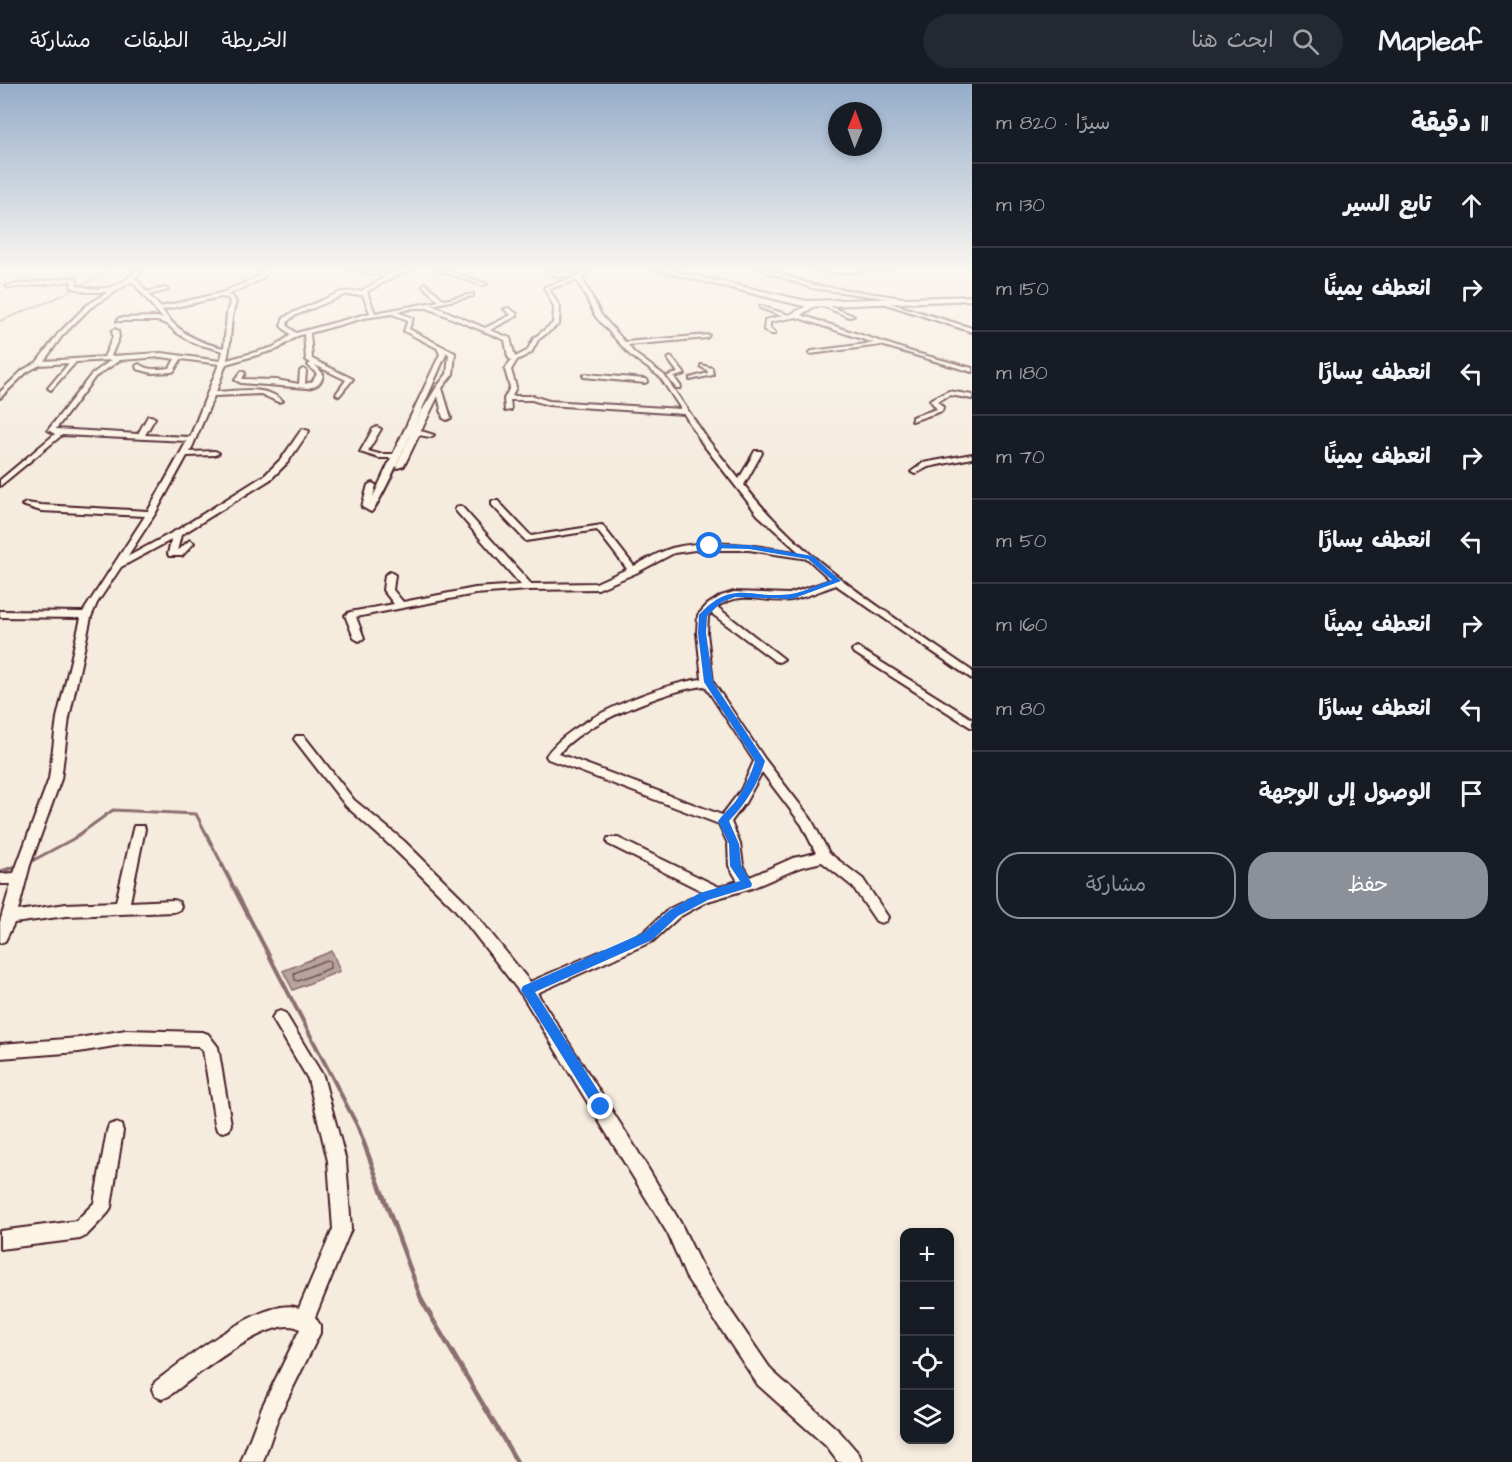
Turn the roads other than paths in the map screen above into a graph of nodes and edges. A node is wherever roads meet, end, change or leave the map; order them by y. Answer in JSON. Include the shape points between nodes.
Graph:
{"nodes":[{"id":1,"x":62,"y":333,"type":"edge"},
{"id":2,"x":115,"y":333,"type":"edge"},
{"id":3,"x":181,"y":333,"type":"edge"},
{"id":4,"x":228,"y":333,"type":"edge"},
{"id":5,"x":299,"y":333,"type":"edge"},
{"id":6,"x":307,"y":333,"type":"edge"},
{"id":7,"x":412,"y":333,"type":"edge"},
{"id":8,"x":497,"y":333,"type":"edge"},
{"id":9,"x":544,"y":333,"type":"edge"},
{"id":10,"x":613,"y":333,"type":"edge"},
{"id":11,"x":851,"y":333,"type":"edge"},
{"id":12,"x":295,"y":334,"type":"joint"},
{"id":13,"x":706,"y":336,"type":"dead end"},
{"id":14,"x":622,"y":344,"type":"junction"},
{"id":15,"x":885,"y":344,"type":"junction"},
{"id":16,"x":442,"y":348,"type":"junction"},
{"id":17,"x":227,"y":350,"type":"junction"},
{"id":18,"x":812,"y":352,"type":"dead end"},
{"id":19,"x":122,"y":357,"type":"junction"},
{"id":20,"x":179,"y":357,"type":"junction"},
{"id":21,"x":107,"y":358,"type":"junction"},
{"id":22,"x":515,"y":359,"type":"junction"},
{"id":23,"x":671,"y":359,"type":"dead end"},
{"id":24,"x":74,"y":361,"type":"junction"},
{"id":25,"x":311,"y":361,"type":"junction"},
{"id":26,"x":39,"y":363,"type":"junction"},
{"id":27,"x":223,"y":363,"type":"junction"},
{"id":28,"x":139,"y":366,"type":"dead end"},
{"id":29,"x":703,"y":366,"type":"dead end"},
{"id":30,"x":972,"y":370,"type":"edge"},
{"id":31,"x":303,"y":371,"type":"dead end"},
{"id":32,"x":683,"y":371,"type":"junction"},
{"id":33,"x":242,"y":373,"type":"dead end"},
{"id":34,"x":634,"y":373,"type":"dead end"},
{"id":35,"x":586,"y":376,"type":"dead end"},
{"id":36,"x":645,"y":381,"type":"junction"},
{"id":37,"x":666,"y":381,"type":"junction"},
{"id":38,"x":302,"y":386,"type":"junction"},
{"id":39,"x":51,"y":388,"type":"dead end"},
{"id":40,"x":439,"y":388,"type":"junction"},
{"id":41,"x":212,"y":394,"type":"junction"},
{"id":42,"x":339,"y":394,"type":"dead end"},
{"id":43,"x":0,"y":396,"type":"edge"},
{"id":44,"x":677,"y":397,"type":"junction"},
{"id":45,"x":972,"y":397,"type":"edge"},
{"id":46,"x":508,"y":398,"type":"junction"},
{"id":47,"x":280,"y":401,"type":"dead end"},
{"id":48,"x":507,"y":410,"type":"dead end"},
{"id":49,"x":687,"y":412,"type":"junction"},
{"id":50,"x":151,"y":418,"type":"dead end"},
{"id":51,"x":447,"y":418,"type":"dead end"},
{"id":52,"x":915,"y":419,"type":"dead end"},
{"id":53,"x":377,"y":429,"type":"dead end"},
{"id":54,"x":305,"y":431,"type":"dead end"},
{"id":55,"x":417,"y":432,"type":"junction"},
{"id":56,"x":60,"y":433,"type":"junction"},
{"id":57,"x":430,"y":435,"type":"dead end"},
{"id":58,"x":139,"y":438,"type":"junction"},
{"id":59,"x":191,"y":440,"type":"junction"},
{"id":60,"x":215,"y":453,"type":"dead end"},
{"id":61,"x":758,"y":453,"type":"dead end"},
{"id":62,"x":185,"y":454,"type":"junction"},
{"id":63,"x":396,"y":456,"type":"junction"},
{"id":64,"x":972,"y":456,"type":"edge"},
{"id":65,"x":915,"y":472,"type":"dead end"},
{"id":66,"x":0,"y":484,"type":"edge"},
{"id":67,"x":372,"y":485,"type":"dead end"},
{"id":68,"x":740,"y":486,"type":"junction"},
{"id":69,"x":389,"y":489,"type":"dead end"},
{"id":70,"x":495,"y":503,"type":"dead end"},
{"id":71,"x":26,"y":505,"type":"dead end"},
{"id":72,"x":459,"y":508,"type":"dead end"},
{"id":73,"x":151,"y":514,"type":"junction"},
{"id":74,"x":177,"y":534,"type":"junction"},
{"id":75,"x":168,"y":538,"type":"junction"},
{"id":76,"x":190,"y":543,"type":"dead end"},
{"id":77,"x":159,"y":551,"type":"dead end"},
{"id":78,"x":810,"y":557,"type":"junction"},
{"id":79,"x":116,"y":566,"type":"junction"},
{"id":80,"x":633,"y":571,"type":"junction"},
{"id":81,"x":390,"y":575,"type":"dead end"},
{"id":82,"x":837,"y":581,"type":"junction"},
{"id":83,"x":528,"y":587,"type":"junction"},
{"id":84,"x":401,"y":606,"type":"junction"},
{"id":85,"x":710,"y":607,"type":"junction"},
{"id":86,"x":0,"y":614,"type":"edge"},
{"id":87,"x":87,"y":615,"type":"junction"},
{"id":88,"x":359,"y":638,"type":"dead end"},
{"id":89,"x":858,"y":650,"type":"dead end"},
{"id":90,"x":779,"y":659,"type":"dead end"},
{"id":91,"x":972,"y":676,"type":"edge"},
{"id":92,"x":708,"y":682,"type":"junction"},
{"id":93,"x":972,"y":724,"type":"edge"},
{"id":94,"x":300,"y":739,"type":"dead end"},
{"id":95,"x":760,"y":761,"type":"junction"},
{"id":96,"x":724,"y":821,"type":"junction"},
{"id":97,"x":139,"y":829,"type":"dead end"},
{"id":98,"x":613,"y":841,"type":"dead end"},
{"id":99,"x":824,"y":856,"type":"junction"},
{"id":100,"x":20,"y":875,"type":"junction"},
{"id":101,"x":0,"y":879,"type":"edge"},
{"id":102,"x":747,"y":884,"type":"junction"},
{"id":103,"x":717,"y":892,"type":"junction"},
{"id":104,"x":174,"y":906,"type":"dead end"},
{"id":105,"x":122,"y":907,"type":"junction"},
{"id":106,"x":881,"y":917,"type":"dead end"},
{"id":107,"x":9,"y":918,"type":"junction"},
{"id":108,"x":0,"y":937,"type":"edge"},
{"id":109,"x":527,"y":990,"type":"junction"},
{"id":110,"x":280,"y":1018,"type":"dead end"},
{"id":111,"x":0,"y":1051,"type":"edge"},
{"id":112,"x":223,"y":1124,"type":"dead end"},
{"id":113,"x":115,"y":1131,"type":"dead end"},
{"id":114,"x":0,"y":1240,"type":"edge"},
{"id":115,"x":304,"y":1320,"type":"junction"},
{"id":116,"x":162,"y":1389,"type":"dead end"},
{"id":117,"x":252,"y":1462,"type":"edge"},
{"id":118,"x":851,"y":1462,"type":"edge"}],
"edges":[{"from":1,"to":26,"type":"street"},
{"from":2,"to":21,"type":"street"},
{"from":3,"to":17,"type":"street"},
{"from":4,"to":17,"type":"street"},
{"from":5,"to":12,"type":"street"},
{"from":6,"to":25,"type":"street"},
{"from":7,"to":16,"type":"street"},
{"from":8,"to":22,"type":"street","via":[[508,339],[511,357]]},
{"from":9,"to":22,"type":"street","via":[[529,352]]},
{"from":10,"to":14,"type":"street"},
{"from":11,"to":15,"type":"street"},
{"from":12,"to":27,"type":"street","via":[[276,348]]},
{"from":13,"to":14,"type":"street"},
{"from":14,"to":37,"type":"street"},
{"from":15,"to":18,"type":"street"},
{"from":15,"to":30,"type":"street"},
{"from":16,"to":40,"type":"street","via":[[453,353],[450,374]]},
{"from":16,"to":63,"type":"street","via":[[443,356]]},
{"from":17,"to":27,"type":"street"},
{"from":19,"to":20,"type":"street"},
{"from":19,"to":21,"type":"street"},
{"from":19,"to":56,"type":"street","via":[[93,376],[52,430]]},
{"from":20,"to":27,"type":"street"},
{"from":20,"to":28,"type":"street","via":[[172,370],[153,371]]},
{"from":21,"to":24,"type":"street"},
{"from":22,"to":46,"type":"street","via":[[508,370],[513,387]]},
{"from":23,"to":32,"type":"street"},
{"from":24,"to":26,"type":"street"},
{"from":24,"to":39,"type":"street"},
{"from":25,"to":38,"type":"street","via":[[308,362],[320,377],[313,385]]},
{"from":25,"to":42,"type":"street","via":[[350,379]]},
{"from":26,"to":43,"type":"street"},
{"from":27,"to":41,"type":"street"},
{"from":29,"to":32,"type":"street","via":[[711,374],[692,379]]},
{"from":31,"to":38,"type":"street"},
{"from":32,"to":44,"type":"street","via":[[670,376],[677,384]]},
{"from":33,"to":38,"type":"street","via":[[238,380]]},
{"from":34,"to":36,"type":"street"},
{"from":35,"to":36,"type":"street"},
{"from":36,"to":37,"type":"street"},
{"from":37,"to":44,"type":"street"},
{"from":40,"to":51,"type":"street"},
{"from":40,"to":55,"type":"street"},
{"from":41,"to":47,"type":"street","via":[[261,392]]},
{"from":41,"to":59,"type":"street"},
{"from":44,"to":49,"type":"street"},
{"from":45,"to":52,"type":"street","via":[[945,393],[933,400],[940,410]]},
{"from":46,"to":48,"type":"street"},
{"from":46,"to":49,"type":"street"},
{"from":49,"to":68,"type":"street"},
{"from":50,"to":58,"type":"street"},
{"from":53,"to":63,"type":"street","via":[[364,452]]},
{"from":54,"to":74,"type":"street","via":[[268,477]]},
{"from":55,"to":57,"type":"street"},
{"from":55,"to":69,"type":"street"},
{"from":56,"to":58,"type":"street"},
{"from":56,"to":66,"type":"street"},
{"from":58,"to":59,"type":"street"},
{"from":59,"to":62,"type":"street"},
{"from":60,"to":62,"type":"street"},
{"from":61,"to":68,"type":"street"},
{"from":62,"to":73,"type":"street"},
{"from":63,"to":67,"type":"street","via":[[371,509],[366,507]]},
{"from":64,"to":65,"type":"street","via":[[926,465]]},
{"from":68,"to":78,"type":"street","via":[[761,513]]},
{"from":70,"to":80,"type":"street","via":[[529,539],[599,527]]},
{"from":71,"to":73,"type":"street"},
{"from":72,"to":83,"type":"street"},
{"from":73,"to":79,"type":"street"},
{"from":74,"to":75,"type":"street"},
{"from":74,"to":76,"type":"street","via":[[172,554],[178,554]]},
{"from":75,"to":77,"type":"street"},
{"from":75,"to":79,"type":"street"},
{"from":78,"to":80,"type":"street","via":[[749,547],[695,547],[672,551]]},
{"from":78,"to":82,"type":"street"},
{"from":79,"to":87,"type":"street"},
{"from":80,"to":83,"type":"street","via":[[598,586]]},
{"from":81,"to":84,"type":"street","via":[[388,590]]},
{"from":82,"to":85,"type":"street","via":[[792,596],[735,594]]},
{"from":82,"to":91,"type":"street"},
{"from":83,"to":84,"type":"street","via":[[475,591]]},
{"from":84,"to":88,"type":"street","via":[[350,615]]},
{"from":85,"to":90,"type":"street"},
{"from":85,"to":92,"type":"street","via":[[703,615],[702,633]]},
{"from":86,"to":87,"type":"street"},
{"from":87,"to":100,"type":"street","via":[[70,682],[55,778]]},
{"from":89,"to":93,"type":"street"},
{"from":92,"to":95,"type":"street"},
{"from":92,"to":96,"type":"street","via":[[683,685],[592,723],[562,741],[552,756]]},
{"from":94,"to":109,"type":"street","via":[[349,801],[459,904]]},
{"from":95,"to":96,"type":"street","via":[[741,802]]},
{"from":95,"to":99,"type":"street","via":[[807,822]]},
{"from":96,"to":102,"type":"street","via":[[734,844],[736,866]]},
{"from":97,"to":105,"type":"street"},
{"from":98,"to":103,"type":"street"},
{"from":99,"to":102,"type":"street","via":[[798,862]]},
{"from":99,"to":106,"type":"street","via":[[858,883]]},
{"from":100,"to":101,"type":"street"},
{"from":100,"to":107,"type":"street"},
{"from":102,"to":103,"type":"street"},
{"from":103,"to":109,"type":"street","via":[[674,913],[648,937]]},
{"from":104,"to":105,"type":"street"},
{"from":105,"to":107,"type":"street"},
{"from":107,"to":108,"type":"street"},
{"from":109,"to":118,"type":"street","via":[[674,1228],[703,1288],[765,1378],[833,1439]]},
{"from":110,"to":115,"type":"street","via":[[315,1076],[338,1173],[342,1229]]},
{"from":111,"to":112,"type":"street","via":[[126,1037],[202,1039],[210,1047]]},
{"from":113,"to":114,"type":"street","via":[[102,1207],[80,1230]]},
{"from":115,"to":116,"type":"street","via":[[289,1315],[268,1321],[237,1337]]},
{"from":115,"to":117,"type":"street","via":[[310,1325],[310,1332],[268,1414]]}]}
